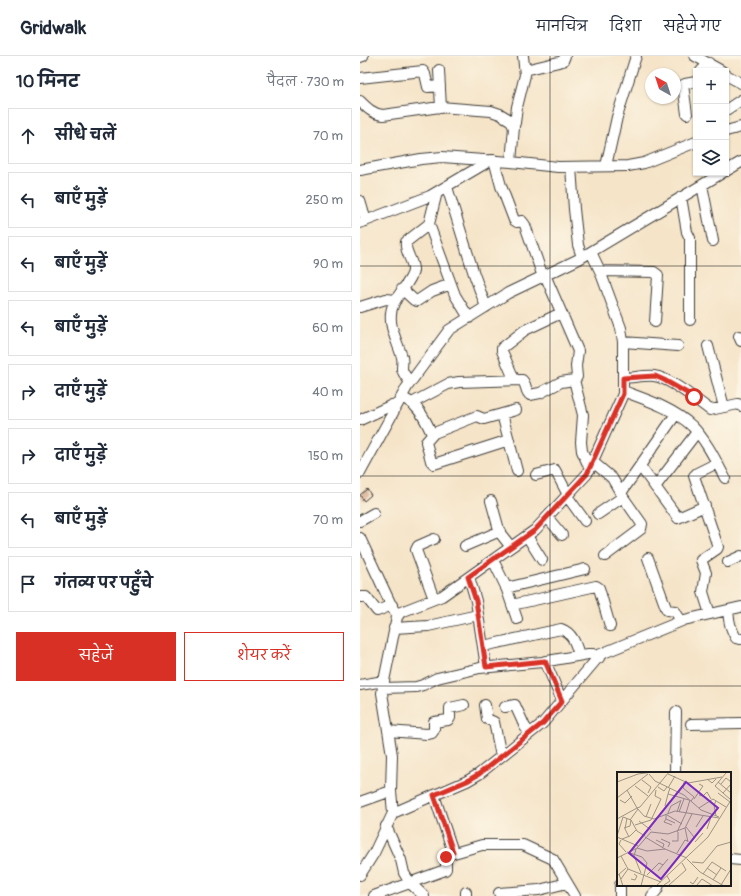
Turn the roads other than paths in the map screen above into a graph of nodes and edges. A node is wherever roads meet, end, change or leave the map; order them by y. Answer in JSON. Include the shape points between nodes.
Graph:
{"nodes":[{"id":1,"x":360,"y":56,"type":"edge"},
{"id":2,"x":363,"y":56,"type":"edge"},
{"id":3,"x":523,"y":56,"type":"edge"},
{"id":4,"x":565,"y":56,"type":"edge"},
{"id":5,"x":636,"y":56,"type":"edge"},
{"id":6,"x":695,"y":56,"type":"edge"},
{"id":7,"x":709,"y":63,"type":"junction"},
{"id":8,"x":704,"y":68,"type":"edge"},
{"id":9,"x":717,"y":68,"type":"edge"},
{"id":10,"x":439,"y":70,"type":"dead end"},
{"id":11,"x":525,"y":70,"type":"junction"},
{"id":12,"x":729,"y":77,"type":"edge"},
{"id":13,"x":360,"y":78,"type":"edge"},
{"id":14,"x":693,"y":83,"type":"edge"},
{"id":15,"x":741,"y":83,"type":"edge"},
{"id":16,"x":440,"y":86,"type":"junction"},
{"id":17,"x":729,"y":100,"type":"edge"},
{"id":18,"x":741,"y":100,"type":"edge"},
{"id":19,"x":360,"y":101,"type":"edge"},
{"id":20,"x":441,"y":108,"type":"junction"},
{"id":21,"x":729,"y":108,"type":"edge"},
{"id":22,"x":687,"y":114,"type":"dead end"},
{"id":23,"x":513,"y":126,"type":"junction"},
{"id":24,"x":741,"y":127,"type":"edge"},
{"id":25,"x":729,"y":130,"type":"edge"},
{"id":26,"x":693,"y":143,"type":"edge"},
{"id":27,"x":492,"y":160,"type":"junction"},
{"id":28,"x":511,"y":162,"type":"junction"},
{"id":29,"x":741,"y":162,"type":"edge"},
{"id":30,"x":606,"y":166,"type":"junction"},
{"id":31,"x":571,"y":167,"type":"junction"},
{"id":32,"x":729,"y":169,"type":"edge"},
{"id":33,"x":360,"y":170,"type":"edge"},
{"id":34,"x":717,"y":176,"type":"edge"},
{"id":35,"x":702,"y":185,"type":"junction"},
{"id":36,"x":447,"y":187,"type":"junction"},
{"id":37,"x":437,"y":192,"type":"junction"},
{"id":38,"x":681,"y":197,"type":"junction"},
{"id":39,"x":360,"y":201,"type":"edge"},
{"id":40,"x":363,"y":222,"type":"edge"},
{"id":41,"x":429,"y":224,"type":"junction"},
{"id":42,"x":713,"y":241,"type":"dead end"},
{"id":43,"x":587,"y":254,"type":"junction"},
{"id":44,"x":600,"y":271,"type":"junction"},
{"id":45,"x":544,"y":276,"type":"junction"},
{"id":46,"x":452,"y":284,"type":"junction"},
{"id":47,"x":402,"y":289,"type":"junction"},
{"id":48,"x":396,"y":300,"type":"junction"},
{"id":49,"x":360,"y":307,"type":"edge"},
{"id":50,"x":486,"y":307,"type":"junction"},
{"id":51,"x":561,"y":313,"type":"junction"},
{"id":52,"x":468,"y":318,"type":"junction"},
{"id":53,"x":690,"y":320,"type":"dead end"},
{"id":54,"x":655,"y":322,"type":"dead end"},
{"id":55,"x":623,"y":342,"type":"junction"},
{"id":56,"x":678,"y":346,"type":"dead end"},
{"id":57,"x":708,"y":346,"type":"dead end"},
{"id":58,"x":623,"y":378,"type":"junction"},
{"id":59,"x":514,"y":379,"type":"junction"},
{"id":60,"x":574,"y":380,"type":"junction"},
{"id":61,"x":410,"y":382,"type":"junction"},
{"id":62,"x":623,"y":391,"type":"junction"},
{"id":63,"x":402,"y":396,"type":"junction"},
{"id":64,"x":412,"y":403,"type":"junction"},
{"id":65,"x":741,"y":406,"type":"edge"},
{"id":66,"x":724,"y":407,"type":"junction"},
{"id":67,"x":395,"y":409,"type":"junction"},
{"id":68,"x":516,"y":410,"type":"dead end"},
{"id":69,"x":502,"y":414,"type":"junction"},
{"id":70,"x":676,"y":414,"type":"junction"},
{"id":71,"x":360,"y":420,"type":"edge"},
{"id":72,"x":697,"y":432,"type":"junction"},
{"id":73,"x":434,"y":433,"type":"junction"},
{"id":74,"x":509,"y":440,"type":"junction"},
{"id":75,"x":717,"y":463,"type":"junction"},
{"id":76,"x":592,"y":465,"type":"junction"},
{"id":77,"x":640,"y":466,"type":"junction"},
{"id":78,"x":517,"y":472,"type":"dead end"},
{"id":79,"x":360,"y":473,"type":"edge"},
{"id":80,"x":536,"y":475,"type":"dead end"},
{"id":81,"x":725,"y":478,"type":"dead end"},
{"id":82,"x":655,"y":487,"type":"junction"},
{"id":83,"x":568,"y":495,"type":"junction"},
{"id":84,"x":622,"y":495,"type":"junction"},
{"id":85,"x":490,"y":501,"type":"dead end"},
{"id":86,"x":705,"y":506,"type":"junction"},
{"id":87,"x":374,"y":513,"type":"dead end"},
{"id":88,"x":598,"y":514,"type":"dead end"},
{"id":89,"x":547,"y":517,"type":"junction"},
{"id":90,"x":360,"y":521,"type":"edge"},
{"id":91,"x":585,"y":521,"type":"dead end"},
{"id":92,"x":500,"y":531,"type":"junction"},
{"id":93,"x":562,"y":535,"type":"dead end"},
{"id":94,"x":527,"y":536,"type":"junction"},
{"id":95,"x":360,"y":538,"type":"edge"},
{"id":96,"x":434,"y":539,"type":"dead end"},
{"id":97,"x":466,"y":546,"type":"dead end"},
{"id":98,"x":511,"y":547,"type":"junction"},
{"id":99,"x":605,"y":556,"type":"dead end"},
{"id":100,"x":741,"y":556,"type":"edge"},
{"id":101,"x":648,"y":558,"type":"dead end"},
{"id":102,"x":493,"y":560,"type":"junction"},
{"id":103,"x":542,"y":560,"type":"dead end"},
{"id":104,"x":728,"y":562,"type":"dead end"},
{"id":105,"x":585,"y":569,"type":"dead end"},
{"id":106,"x":468,"y":577,"type":"junction"},
{"id":107,"x":506,"y":588,"type":"junction"},
{"id":108,"x":360,"y":597,"type":"edge"},
{"id":109,"x":434,"y":599,"type":"junction"},
{"id":110,"x":392,"y":605,"type":"junction"},
{"id":111,"x":512,"y":605,"type":"junction"},
{"id":112,"x":741,"y":607,"type":"edge"},
{"id":113,"x":728,"y":610,"type":"junction"},
{"id":114,"x":710,"y":614,"type":"junction"},
{"id":115,"x":398,"y":615,"type":"junction"},
{"id":116,"x":478,"y":615,"type":"junction"},
{"id":117,"x":517,"y":619,"type":"dead end"},
{"id":118,"x":681,"y":621,"type":"junction"},
{"id":119,"x":610,"y":626,"type":"dead end"},
{"id":120,"x":394,"y":628,"type":"junction"},
{"id":121,"x":741,"y":639,"type":"edge"},
{"id":122,"x":483,"y":646,"type":"junction"},
{"id":123,"x":579,"y":655,"type":"junction"},
{"id":124,"x":598,"y":658,"type":"junction"},
{"id":125,"x":545,"y":661,"type":"junction"},
{"id":126,"x":486,"y":667,"type":"junction"},
{"id":127,"x":383,"y":684,"type":"junction"},
{"id":128,"x":360,"y":685,"type":"edge"},
{"id":129,"x":562,"y":701,"type":"junction"},
{"id":130,"x":464,"y":705,"type":"dead end"},
{"id":131,"x":485,"y":705,"type":"dead end"},
{"id":132,"x":505,"y":707,"type":"dead end"},
{"id":133,"x":676,"y":712,"type":"dead end"},
{"id":134,"x":741,"y":723,"type":"edge"},
{"id":135,"x":691,"y":724,"type":"dead end"},
{"id":136,"x":388,"y":730,"type":"junction"},
{"id":137,"x":530,"y":733,"type":"junction"},
{"id":138,"x":501,"y":756,"type":"junction"},
{"id":139,"x":675,"y":772,"type":"edge"},
{"id":140,"x":391,"y":791,"type":"junction"},
{"id":141,"x":434,"y":795,"type":"junction"},
{"id":142,"x":360,"y":802,"type":"edge"},
{"id":143,"x":393,"y":813,"type":"junction"},
{"id":144,"x":386,"y":826,"type":"junction"},
{"id":145,"x":453,"y":852,"type":"junction"},
{"id":146,"x":731,"y":859,"type":"edge"},
{"id":147,"x":741,"y":860,"type":"edge"},
{"id":148,"x":360,"y":875,"type":"edge"},
{"id":149,"x":410,"y":883,"type":"junction"},
{"id":150,"x":567,"y":883,"type":"junction"},
{"id":151,"x":659,"y":886,"type":"edge"},
{"id":152,"x":499,"y":893,"type":"dead end"},
{"id":153,"x":376,"y":896,"type":"edge"},
{"id":154,"x":424,"y":896,"type":"edge"},
{"id":155,"x":575,"y":896,"type":"edge"},
{"id":156,"x":652,"y":896,"type":"edge"}],
"edges":[{"from":1,"to":2,"type":"street"},
{"from":3,"to":11,"type":"street"},
{"from":4,"to":11,"type":"street","via":[[563,61]]},
{"from":5,"to":30,"type":"street","via":[[617,117]]},
{"from":6,"to":7,"type":"street"},
{"from":7,"to":8,"type":"street"},
{"from":7,"to":9,"type":"street"},
{"from":10,"to":16,"type":"street"},
{"from":11,"to":23,"type":"street"},
{"from":12,"to":15,"type":"street"},
{"from":13,"to":16,"type":"street","via":[[423,71],[428,87]]},
{"from":14,"to":22,"type":"street","via":[[683,87]]},
{"from":16,"to":20,"type":"street"},
{"from":17,"to":18,"type":"street"},
{"from":18,"to":21,"type":"street"},
{"from":19,"to":20,"type":"street","via":[[374,113],[383,115]]},
{"from":20,"to":23,"type":"street","via":[[491,111],[505,116]]},
{"from":23,"to":28,"type":"street"},
{"from":24,"to":25,"type":"street"},
{"from":26,"to":30,"type":"street","via":[[644,163]]},
{"from":27,"to":28,"type":"street"},
{"from":27,"to":33,"type":"street","via":[[428,158]]},
{"from":27,"to":36,"type":"street"},
{"from":27,"to":45,"type":"street","via":[[514,220],[522,221],[525,225]]},
{"from":28,"to":31,"type":"street"},
{"from":29,"to":32,"type":"street"},
{"from":30,"to":31,"type":"street"},
{"from":31,"to":43,"type":"street","via":[[580,252]]},
{"from":34,"to":35,"type":"street"},
{"from":35,"to":38,"type":"street"},
{"from":35,"to":42,"type":"street"},
{"from":36,"to":37,"type":"street"},
{"from":36,"to":50,"type":"street"},
{"from":37,"to":40,"type":"street"},
{"from":37,"to":41,"type":"street"},
{"from":38,"to":43,"type":"street"},
{"from":38,"to":53,"type":"street","via":[[690,238]]},
{"from":39,"to":40,"type":"street"},
{"from":41,"to":46,"type":"street"},
{"from":41,"to":47,"type":"street","via":[[406,242],[413,271]]},
{"from":43,"to":44,"type":"street"},
{"from":43,"to":45,"type":"street"},
{"from":44,"to":54,"type":"street","via":[[656,273],[658,277]]},
{"from":44,"to":55,"type":"street","via":[[620,324]]},
{"from":45,"to":50,"type":"street"},
{"from":45,"to":51,"type":"street"},
{"from":46,"to":47,"type":"street","via":[[436,289],[416,301]]},
{"from":46,"to":52,"type":"street"},
{"from":47,"to":48,"type":"street"},
{"from":48,"to":49,"type":"street","via":[[386,299]]},
{"from":48,"to":61,"type":"street","via":[[391,310],[391,322],[403,370]]},
{"from":50,"to":52,"type":"street"},
{"from":51,"to":59,"type":"street","via":[[526,330],[502,348]]},
{"from":51,"to":60,"type":"street","via":[[578,351],[577,377]]},
{"from":52,"to":61,"type":"street","via":[[449,330]]},
{"from":55,"to":56,"type":"street"},
{"from":55,"to":58,"type":"street"},
{"from":57,"to":66,"type":"street"},
{"from":58,"to":62,"type":"street"},
{"from":58,"to":66,"type":"street","via":[[659,378],[694,397],[710,410]]},
{"from":59,"to":60,"type":"street","via":[[524,381],[530,396],[561,382]]},
{"from":59,"to":64,"type":"street","via":[[468,380],[454,383]]},
{"from":60,"to":76,"type":"street","via":[[583,416],[582,451]]},
{"from":61,"to":63,"type":"street"},
{"from":62,"to":70,"type":"street"},
{"from":62,"to":76,"type":"street"},
{"from":63,"to":64,"type":"street"},
{"from":63,"to":67,"type":"street"},
{"from":64,"to":73,"type":"street"},
{"from":65,"to":66,"type":"street","via":[[738,404]]},
{"from":67,"to":71,"type":"street","via":[[392,405]]},
{"from":67,"to":79,"type":"street"},
{"from":68,"to":69,"type":"street"},
{"from":69,"to":73,"type":"street","via":[[484,420],[477,416]]},
{"from":69,"to":74,"type":"street"},
{"from":70,"to":72,"type":"street"},
{"from":70,"to":77,"type":"street"},
{"from":72,"to":75,"type":"street"},
{"from":72,"to":82,"type":"street"},
{"from":73,"to":74,"type":"street","via":[[426,442],[434,464]]},
{"from":74,"to":78,"type":"street"},
{"from":75,"to":81,"type":"street"},
{"from":75,"to":86,"type":"street","via":[[694,476]]},
{"from":76,"to":83,"type":"street"},
{"from":76,"to":84,"type":"street","via":[[612,478]]},
{"from":77,"to":82,"type":"street"},
{"from":77,"to":84,"type":"street"},
{"from":80,"to":83,"type":"street","via":[[555,470]]},
{"from":82,"to":86,"type":"street","via":[[678,518]]},
{"from":83,"to":89,"type":"street"},
{"from":83,"to":91,"type":"street"},
{"from":84,"to":88,"type":"street"},
{"from":84,"to":99,"type":"street","via":[[642,526]]},
{"from":85,"to":92,"type":"street"},
{"from":86,"to":114,"type":"street","via":[[718,547],[701,560],[706,573],[704,592]]},
{"from":87,"to":90,"type":"street"},
{"from":89,"to":93,"type":"street"},
{"from":89,"to":94,"type":"street"},
{"from":92,"to":97,"type":"street"},
{"from":92,"to":98,"type":"street"},
{"from":94,"to":98,"type":"street"},
{"from":94,"to":103,"type":"street"},
{"from":95,"to":110,"type":"street"},
{"from":96,"to":109,"type":"street","via":[[418,546],[416,550]]},
{"from":98,"to":102,"type":"street"},
{"from":100,"to":104,"type":"street"},
{"from":101,"to":118,"type":"street","via":[[666,608],[675,611]]},
{"from":102,"to":106,"type":"street"},
{"from":102,"to":107,"type":"street"},
{"from":105,"to":107,"type":"street"},
{"from":106,"to":109,"type":"street"},
{"from":106,"to":116,"type":"street"},
{"from":107,"to":111,"type":"street"},
{"from":108,"to":110,"type":"street","via":[[366,597],[377,611]]},
{"from":109,"to":115,"type":"street"},
{"from":110,"to":115,"type":"street"},
{"from":111,"to":117,"type":"street"},
{"from":111,"to":119,"type":"street","via":[[596,586],[599,588]]},
{"from":112,"to":113,"type":"street"},
{"from":113,"to":114,"type":"street"},
{"from":113,"to":121,"type":"street","via":[[730,629],[736,638]]},
{"from":114,"to":118,"type":"street"},
{"from":115,"to":120,"type":"street"},
{"from":116,"to":120,"type":"street","via":[[428,626]]},
{"from":116,"to":122,"type":"street"},
{"from":118,"to":124,"type":"street","via":[[601,654]]},
{"from":120,"to":127,"type":"street"},
{"from":122,"to":123,"type":"street","via":[[561,629],[575,641]]},
{"from":122,"to":126,"type":"street"},
{"from":123,"to":124,"type":"street","via":[[593,654]]},
{"from":123,"to":125,"type":"street"},
{"from":124,"to":129,"type":"street"},
{"from":125,"to":126,"type":"street"},
{"from":125,"to":129,"type":"street"},
{"from":126,"to":127,"type":"street","via":[[436,678],[416,687]]},
{"from":127,"to":128,"type":"street"},
{"from":127,"to":136,"type":"street"},
{"from":129,"to":137,"type":"street","via":[[543,723]]},
{"from":130,"to":136,"type":"street","via":[[450,708],[450,718],[434,722],[433,732],[430,734]]},
{"from":131,"to":138,"type":"street","via":[[487,719],[494,722]]},
{"from":132,"to":137,"type":"street","via":[[515,705]]},
{"from":133,"to":139,"type":"street"},
{"from":134,"to":135,"type":"street"},
{"from":136,"to":140,"type":"street","via":[[392,755]]},
{"from":137,"to":138,"type":"street"},
{"from":138,"to":141,"type":"street","via":[[467,781]]},
{"from":140,"to":142,"type":"street"},
{"from":140,"to":143,"type":"street"},
{"from":141,"to":143,"type":"street"},
{"from":141,"to":145,"type":"street"},
{"from":143,"to":144,"type":"street"},
{"from":144,"to":148,"type":"street","via":[[374,853]]},
{"from":144,"to":149,"type":"street"},
{"from":145,"to":149,"type":"street","via":[[446,857],[445,870]]},
{"from":145,"to":150,"type":"street","via":[[482,845],[523,845],[553,859]]},
{"from":146,"to":147,"type":"street"},
{"from":149,"to":153,"type":"street"},
{"from":149,"to":154,"type":"street"},
{"from":150,"to":152,"type":"street","via":[[539,890]]},
{"from":150,"to":155,"type":"street"},
{"from":151,"to":156,"type":"street"}]}
